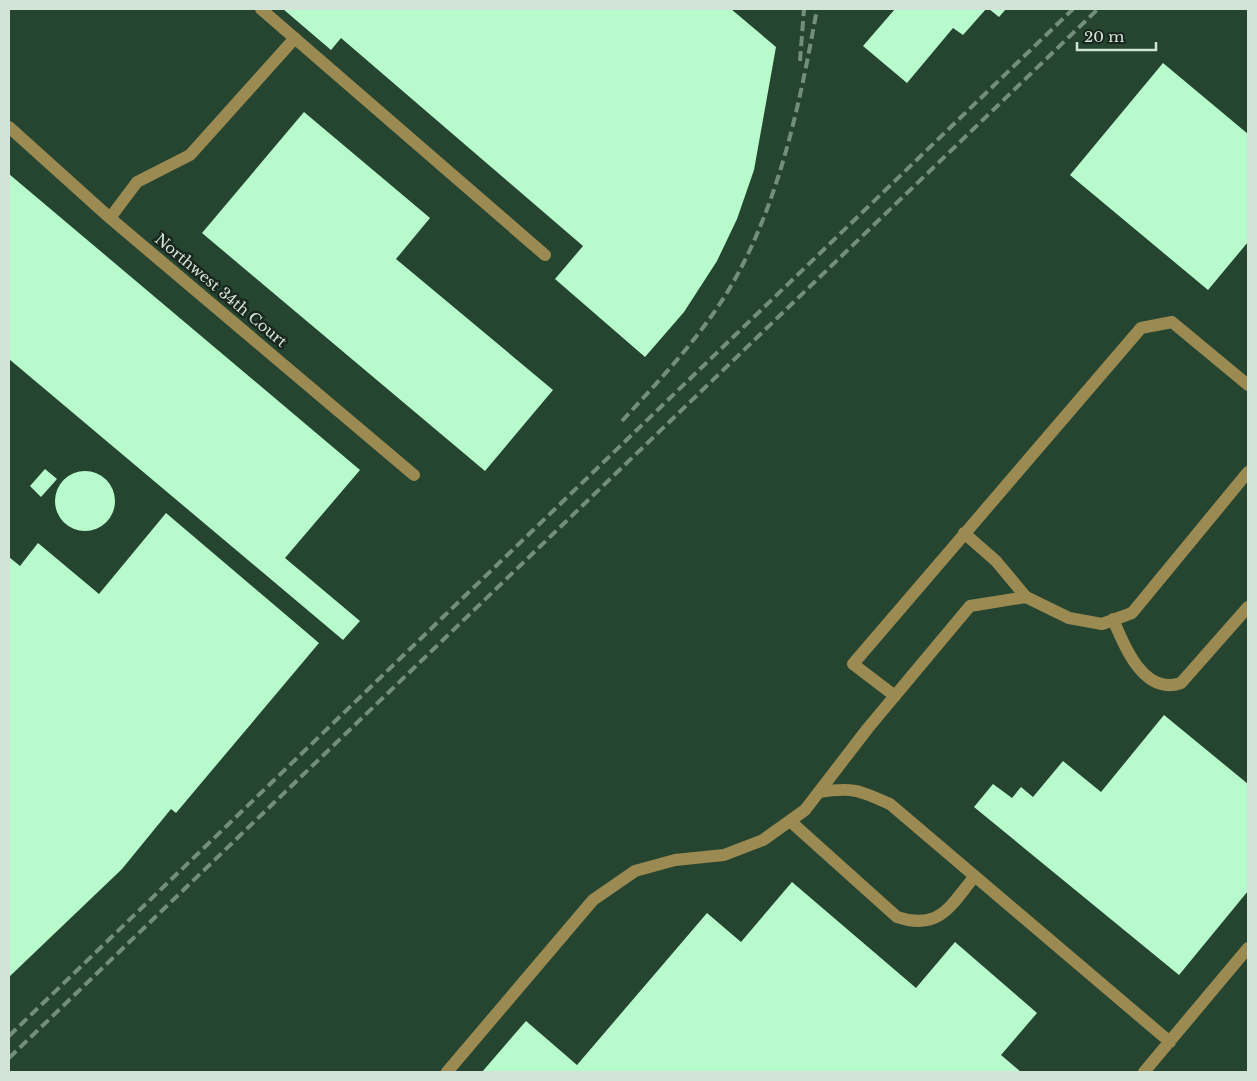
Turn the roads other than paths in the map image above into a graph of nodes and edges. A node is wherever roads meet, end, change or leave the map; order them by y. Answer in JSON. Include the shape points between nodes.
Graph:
{"nodes":[{"id":1,"x":261,"y":9,"type":"edge"},
{"id":2,"x":295,"y":38,"type":"junction"},
{"id":3,"x":9,"y":127,"type":"edge"},
{"id":4,"x":110,"y":218,"type":"junction"},
{"id":5,"x":546,"y":255,"type":"dead end"},
{"id":6,"x":1248,"y":385,"type":"edge"},
{"id":7,"x":1248,"y":472,"type":"edge"},
{"id":8,"x":414,"y":475,"type":"dead end"},
{"id":9,"x":964,"y":533,"type":"junction"},
{"id":10,"x":1026,"y":597,"type":"junction"},
{"id":11,"x":1248,"y":607,"type":"edge"},
{"id":12,"x":1113,"y":619,"type":"junction"},
{"id":13,"x":895,"y":696,"type":"junction"},
{"id":14,"x":819,"y":792,"type":"junction"},
{"id":15,"x":790,"y":821,"type":"junction"},
{"id":16,"x":975,"y":876,"type":"junction"},
{"id":17,"x":1248,"y":948,"type":"edge"},
{"id":18,"x":1170,"y":1042,"type":"junction"},
{"id":19,"x":447,"y":1072,"type":"edge"},
{"id":20,"x":1144,"y":1072,"type":"edge"}],
"edges":[{"from":1,"to":2,"type":"street"},
{"from":2,"to":4,"type":"street","via":[[190,155],[137,182]]},
{"from":2,"to":5,"type":"street"},
{"from":3,"to":4,"type":"street","name":"Northwest 34th Court"},
{"from":4,"to":8,"type":"street","name":"Northwest 34th Court"},
{"from":6,"to":9,"type":"street","via":[[1172,322],[1141,328]]},
{"from":7,"to":12,"type":"street","via":[[1132,613]]},
{"from":9,"to":10,"type":"street","via":[[996,561]]},
{"from":9,"to":13,"type":"street","via":[[853,664]]},
{"from":10,"to":12,"type":"street","via":[[1069,618],[1102,624]]},
{"from":10,"to":13,"type":"street","via":[[970,606]]},
{"from":11,"to":12,"type":"street","via":[[1181,683],[1172,687],[1159,684],[1134,663]]},
{"from":13,"to":14,"type":"street"},
{"from":14,"to":15,"type":"street","via":[[805,810]]},
{"from":14,"to":16,"type":"street","via":[[845,788],[890,804]]},
{"from":15,"to":16,"type":"street","via":[[897,917],[912,922],[941,916]]},
{"from":15,"to":19,"type":"street","via":[[763,840],[724,855],[675,860],[635,872],[593,900]]},
{"from":16,"to":18,"type":"street"},
{"from":17,"to":18,"type":"street"},
{"from":18,"to":20,"type":"street"}]}
